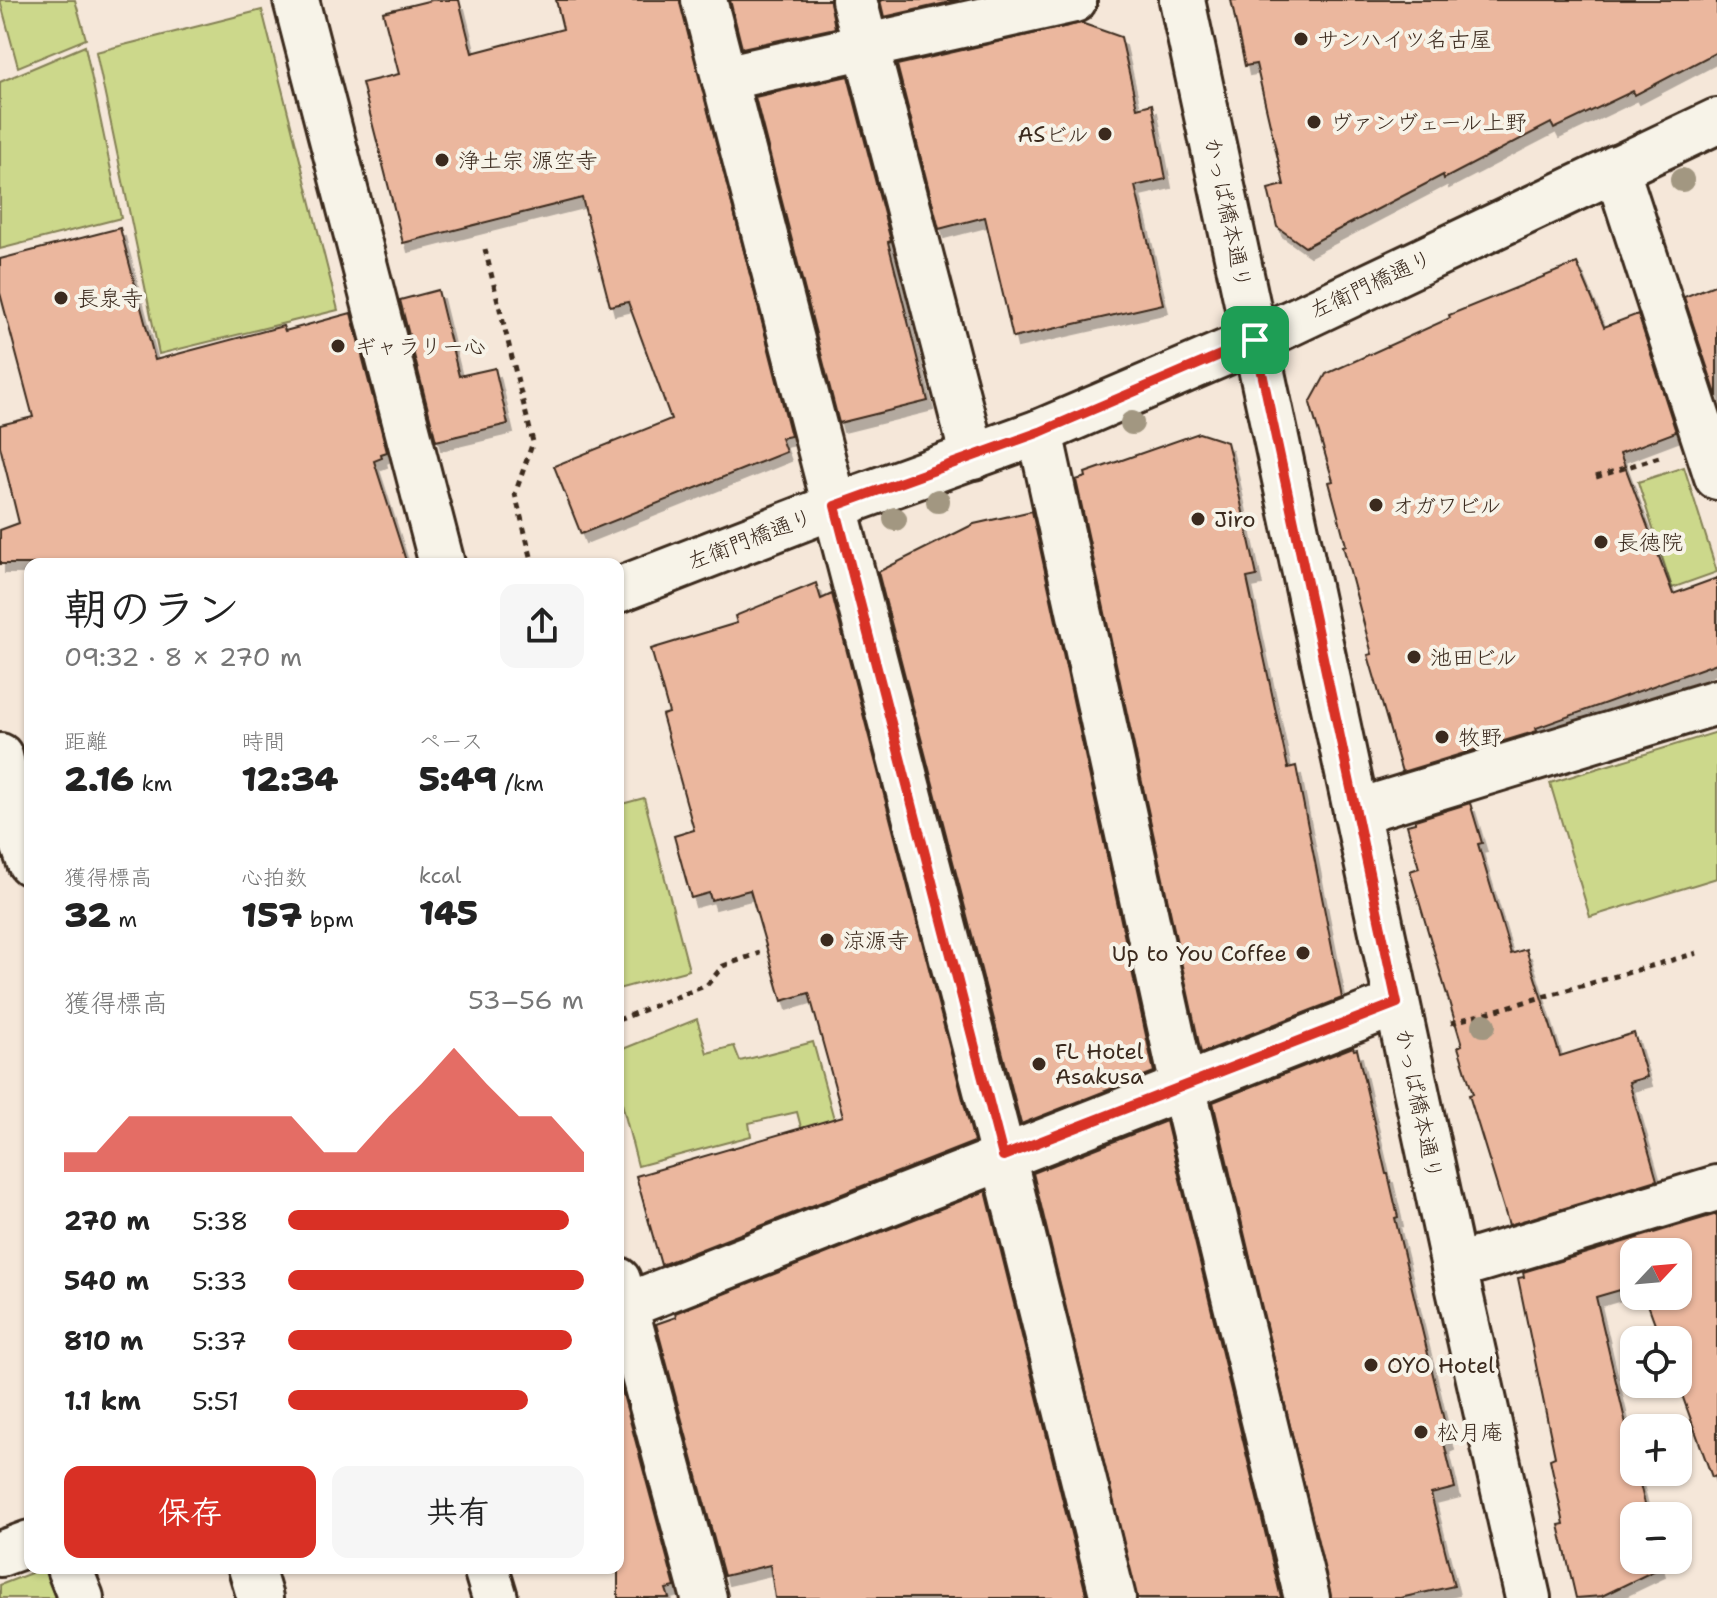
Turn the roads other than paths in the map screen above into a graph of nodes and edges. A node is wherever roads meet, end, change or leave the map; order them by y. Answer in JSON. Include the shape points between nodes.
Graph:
{"nodes":[{"id":1,"x":296,"y":0,"type":"edge"},
{"id":2,"x":704,"y":0,"type":"edge"},
{"id":3,"x":854,"y":0,"type":"edge"},
{"id":4,"x":1074,"y":0,"type":"edge"},
{"id":5,"x":1182,"y":0,"type":"edge"},
{"id":6,"x":866,"y":46,"type":"junction"},
{"id":7,"x":724,"y":78,"type":"junction"},
{"id":8,"x":1717,"y":121,"type":"edge"},
{"id":9,"x":1616,"y":168,"type":"junction"},
{"id":10,"x":1255,"y":340,"type":"junction"},
{"id":11,"x":1040,"y":432,"type":"junction"},
{"id":12,"x":973,"y":457,"type":"junction"},
{"id":13,"x":1712,"y":460,"type":"edge"},
{"id":14,"x":835,"y":506,"type":"junction"},
{"id":15,"x":440,"y":558,"type":"edge"},
{"id":16,"x":624,"y":588,"type":"edge"},
{"id":17,"x":1717,"y":702,"type":"edge"},
{"id":18,"x":0,"y":756,"type":"edge"},
{"id":19,"x":1356,"y":812,"type":"junction"},
{"id":20,"x":15,"y":821,"type":"edge"},
{"id":21,"x":24,"y":846,"type":"edge"},
{"id":22,"x":1397,"y":1003,"type":"junction"},
{"id":23,"x":1183,"y":1086,"type":"junction"},
{"id":24,"x":1003,"y":1156,"type":"junction"},
{"id":25,"x":1717,"y":1188,"type":"edge"},
{"id":26,"x":1454,"y":1267,"type":"junction"},
{"id":27,"x":624,"y":1297,"type":"edge"},
{"id":28,"x":624,"y":1312,"type":"edge"},
{"id":29,"x":24,"y":1545,"type":"edge"},
{"id":30,"x":0,"y":1554,"type":"edge"},
{"id":31,"x":71,"y":1574,"type":"edge"},
{"id":32,"x":253,"y":1574,"type":"edge"},
{"id":33,"x":488,"y":1574,"type":"edge"},
{"id":34,"x":81,"y":1598,"type":"edge"},
{"id":35,"x":260,"y":1598,"type":"edge"},
{"id":36,"x":495,"y":1598,"type":"edge"},
{"id":37,"x":704,"y":1598,"type":"edge"},
{"id":38,"x":1113,"y":1598,"type":"edge"},
{"id":39,"x":1307,"y":1598,"type":"edge"},
{"id":40,"x":1528,"y":1598,"type":"edge"}],
"edges":[{"from":1,"to":15,"type":"street"},
{"from":2,"to":7,"type":"street"},
{"from":3,"to":6,"type":"street"},
{"from":4,"to":6,"type":"street"},
{"from":5,"to":10,"type":"street","name":"かっぱ橋本通り"},
{"from":6,"to":7,"type":"street"},
{"from":6,"to":12,"type":"street"},
{"from":7,"to":14,"type":"street"},
{"from":8,"to":9,"type":"street","name":"左衛門橋通り"},
{"from":9,"to":10,"type":"street","name":"左衛門橋通り"},
{"from":9,"to":13,"type":"street"},
{"from":10,"to":11,"type":"street","name":"左衛門橋通り"},
{"from":10,"to":19,"type":"street","name":"かっぱ橋本通り"},
{"from":11,"to":12,"type":"street","name":"左衛門橋通り"},
{"from":11,"to":23,"type":"street"},
{"from":12,"to":14,"type":"street","name":"左衛門橋通り"},
{"from":14,"to":16,"type":"street","name":"左衛門橋通り"},
{"from":14,"to":24,"type":"street"},
{"from":17,"to":19,"type":"street"},
{"from":18,"to":20,"type":"street"},
{"from":19,"to":22,"type":"street","name":"かっぱ橋本通り"},
{"from":20,"to":21,"type":"street"},
{"from":22,"to":23,"type":"street"},
{"from":22,"to":26,"type":"street","name":"かっぱ橋本通り"},
{"from":23,"to":24,"type":"street"},
{"from":23,"to":39,"type":"street"},
{"from":24,"to":27,"type":"street"},
{"from":24,"to":38,"type":"street"},
{"from":25,"to":26,"type":"street"},
{"from":26,"to":40,"type":"street","name":"かっぱ橋本通り"},
{"from":28,"to":37,"type":"street"},
{"from":29,"to":30,"type":"street"},
{"from":31,"to":34,"type":"street"},
{"from":32,"to":35,"type":"street"},
{"from":33,"to":36,"type":"street"}]}
